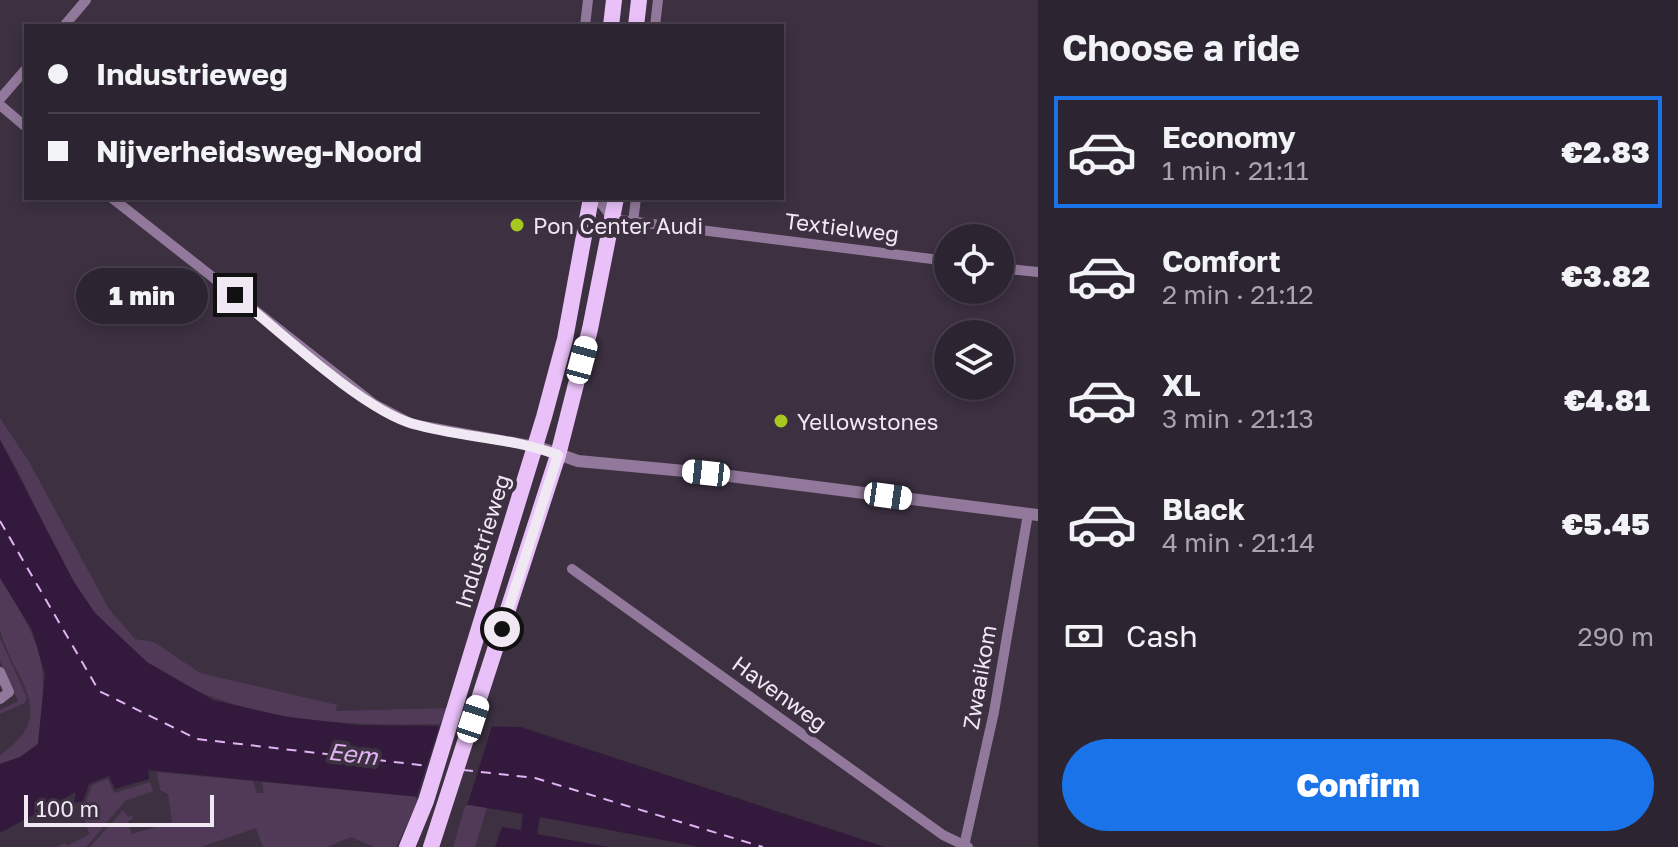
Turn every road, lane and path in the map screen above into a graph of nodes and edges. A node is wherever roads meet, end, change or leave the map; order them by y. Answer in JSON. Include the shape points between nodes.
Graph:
{"nodes":[{"id":1,"x":86,"y":0,"type":"edge"},
{"id":2,"x":588,"y":0,"type":"edge"},
{"id":3,"x":614,"y":0,"type":"edge"},
{"id":4,"x":639,"y":0,"type":"edge"},
{"id":5,"x":658,"y":0,"type":"edge"},
{"id":6,"x":66,"y":24,"type":"edge"},
{"id":7,"x":585,"y":24,"type":"edge"},
{"id":8,"x":611,"y":24,"type":"edge"},
{"id":9,"x":636,"y":24,"type":"edge"},
{"id":10,"x":655,"y":24,"type":"edge"},
{"id":11,"x":24,"y":72,"type":"edge"},
{"id":12,"x":2,"y":99,"type":"edge"},
{"id":13,"x":24,"y":125,"type":"edge"},
{"id":14,"x":115,"y":200,"type":"edge"},
{"id":15,"x":591,"y":200,"type":"edge"},
{"id":16,"x":599,"y":200,"type":"edge"},
{"id":17,"x":616,"y":200,"type":"edge"},
{"id":18,"x":636,"y":200,"type":"edge"},
{"id":19,"x":613,"y":219,"type":"junction"},
{"id":20,"x":633,"y":222,"type":"junction"},
{"id":21,"x":934,"y":259,"type":"edge"},
{"id":22,"x":1014,"y":269,"type":"edge"},
{"id":23,"x":1038,"y":272,"type":"edge"},
{"id":24,"x":535,"y":446,"type":"junction"},
{"id":25,"x":558,"y":455,"type":"junction"},
{"id":26,"x":1033,"y":515,"type":"edge"},
{"id":27,"x":572,"y":569,"type":"dead end"},
{"id":28,"x":0,"y":672,"type":"edge"},
{"id":29,"x":5,"y":696,"type":"edge"},
{"id":30,"x":966,"y":846,"type":"edge"},
{"id":31,"x":407,"y":847,"type":"edge"},
{"id":32,"x":431,"y":847,"type":"edge"}],
"edges":[{"from":1,"to":6,"type":"street"},
{"from":2,"to":7,"type":"street"},
{"from":3,"to":8,"type":"main road"},
{"from":4,"to":9,"type":"main road"},
{"from":5,"to":10,"type":"street"},
{"from":11,"to":12,"type":"street"},
{"from":12,"to":13,"type":"street"},
{"from":14,"to":24,"type":"street","via":[[374,404],[412,424]]},
{"from":15,"to":24,"type":"main road","name":"Industrieweg","via":[[565,339]]},
{"from":16,"to":19,"type":"street"},
{"from":17,"to":19,"type":"main road","name":"Industrieweg"},
{"from":18,"to":20,"type":"street"},
{"from":19,"to":20,"type":"street","name":"Textielweg"},
{"from":19,"to":25,"type":"main road","name":"Industrieweg"},
{"from":20,"to":21,"type":"street","name":"Textielweg"},
{"from":22,"to":23,"type":"street"},
{"from":24,"to":25,"type":"street"},
{"from":24,"to":31,"type":"main road","name":"Industrieweg","via":[[426,801]]},
{"from":25,"to":26,"type":"street"},
{"from":25,"to":32,"type":"main road","name":"Industrieweg"},
{"from":26,"to":30,"type":"street","name":"Zwaaikom"},
{"from":27,"to":30,"type":"street","name":"Havenweg","via":[[943,835]]},
{"from":28,"to":29,"type":"street"}]}
